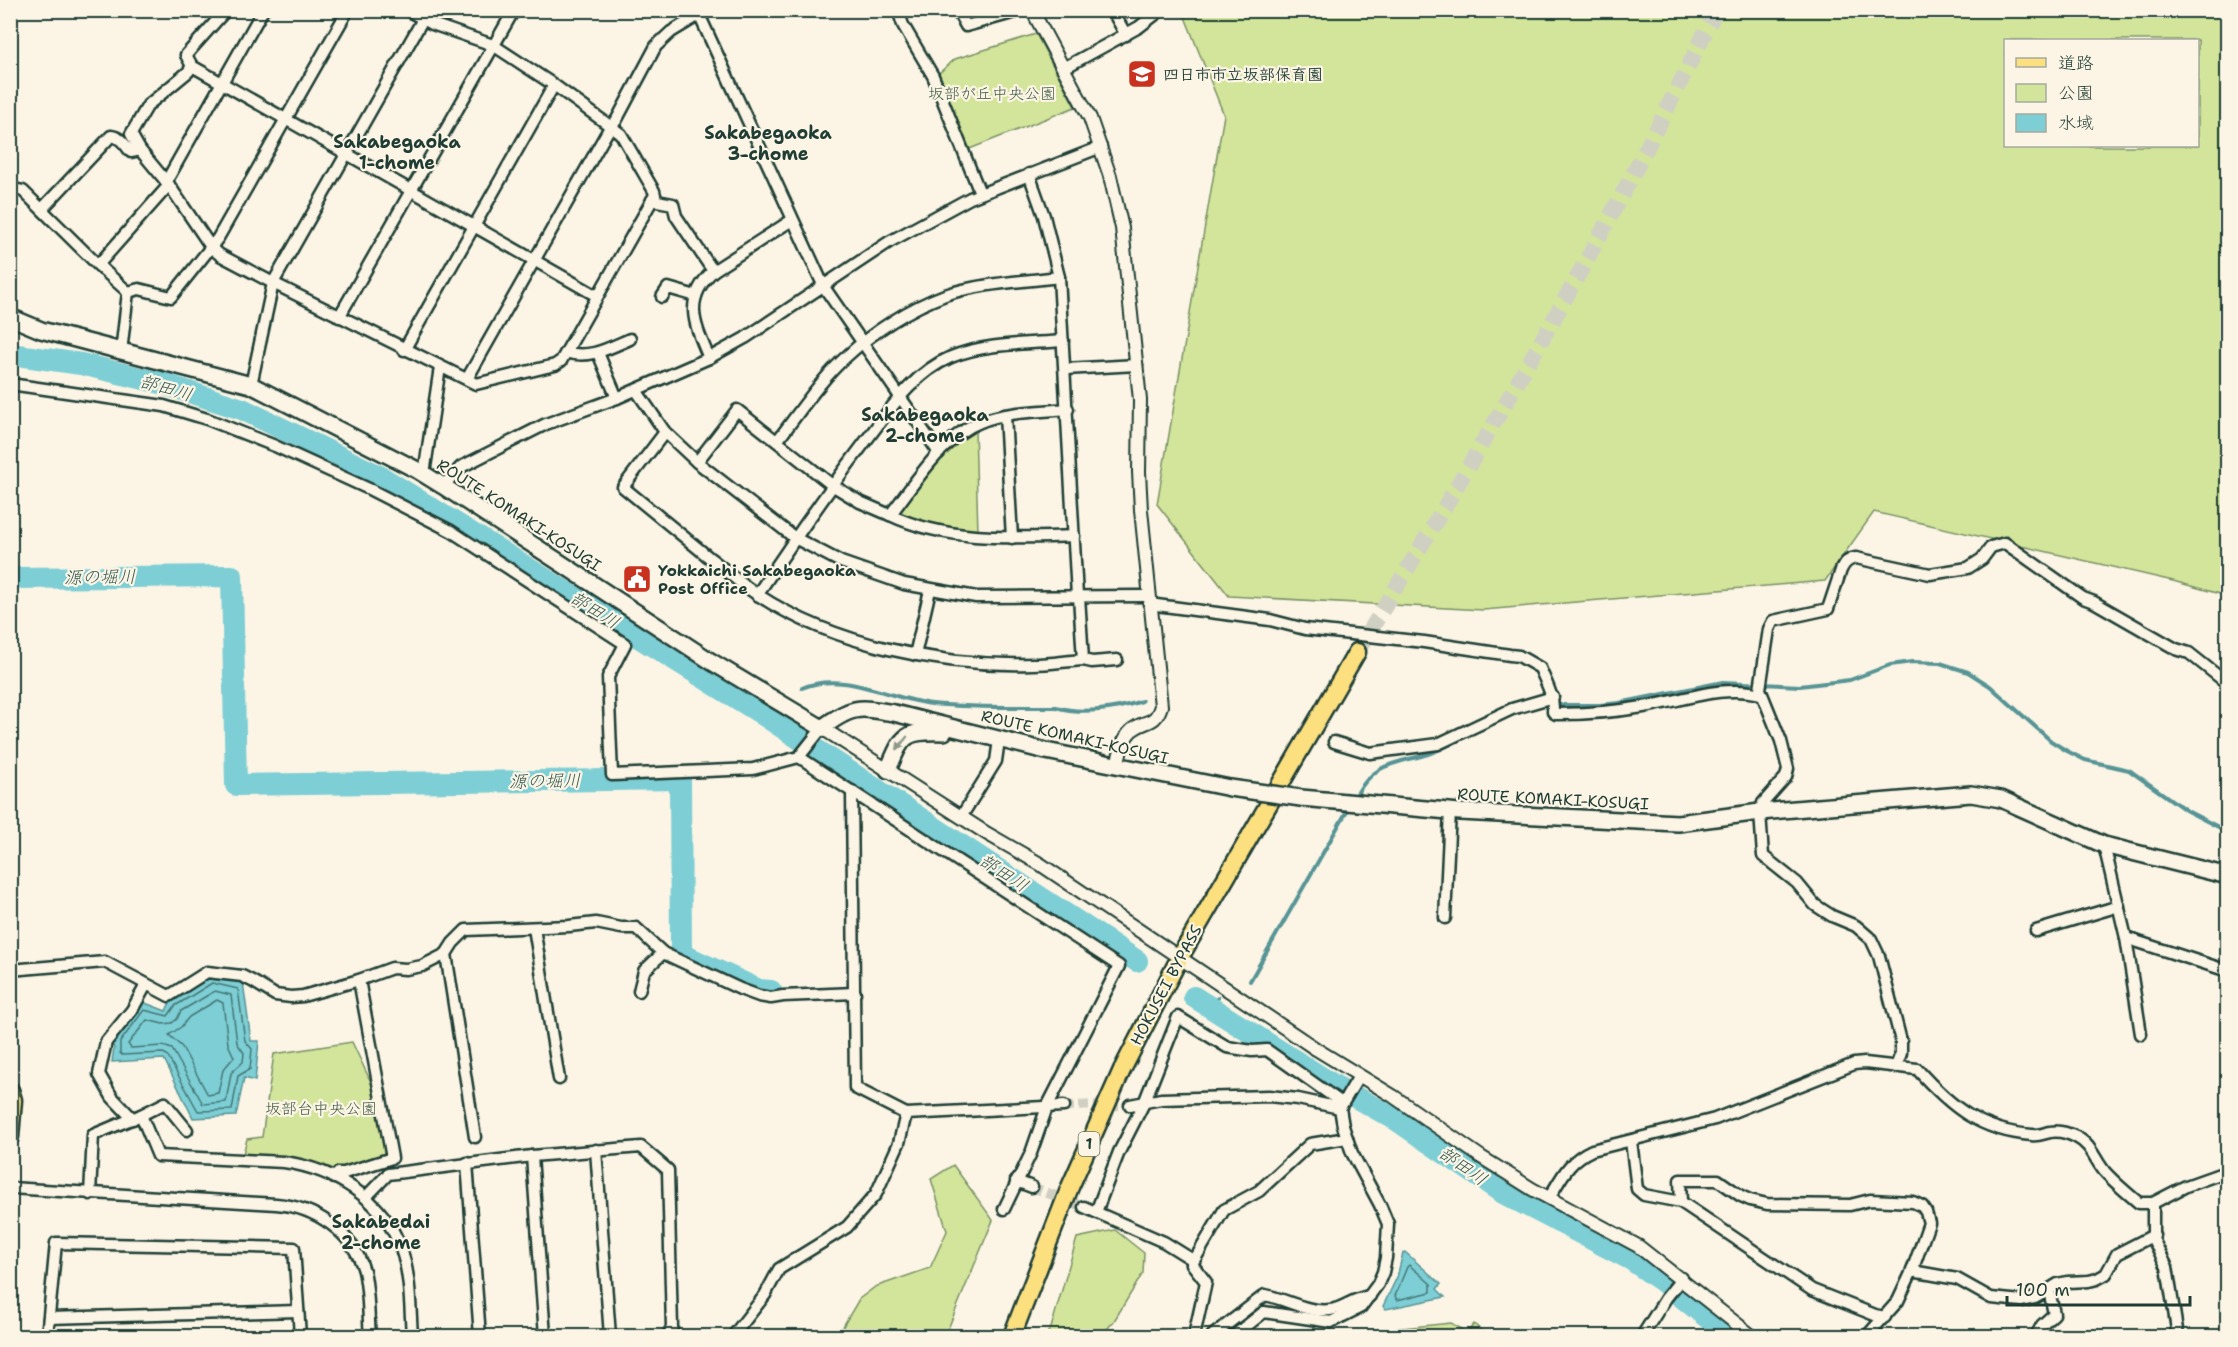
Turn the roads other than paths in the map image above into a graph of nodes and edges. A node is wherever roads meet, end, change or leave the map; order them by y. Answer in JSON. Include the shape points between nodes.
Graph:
{"nodes":[{"id":1,"x":226,"y":10,"type":"edge"},
{"id":2,"x":263,"y":10,"type":"edge"},
{"id":3,"x":348,"y":10,"type":"edge"},
{"id":4,"x":407,"y":10,"type":"edge"},
{"id":5,"x":514,"y":10,"type":"edge"},
{"id":6,"x":898,"y":10,"type":"edge"},
{"id":7,"x":957,"y":10,"type":"edge"},
{"id":8,"x":1023,"y":10,"type":"edge"},
{"id":9,"x":1032,"y":10,"type":"edge"},
{"id":10,"x":1112,"y":10,"type":"edge"},
{"id":11,"x":1161,"y":10,"type":"edge"},
{"id":12,"x":698,"y":13,"type":"edge"},
{"id":13,"x":423,"y":19,"type":"junction"},
{"id":14,"x":1126,"y":34,"type":"junction"},
{"id":15,"x":493,"y":45,"type":"junction"},
{"id":16,"x":192,"y":66,"type":"junction"},
{"id":17,"x":1064,"y":68,"type":"junction"},
{"id":18,"x":222,"y":83,"type":"junction"},
{"id":19,"x":554,"y":85,"type":"junction"},
{"id":20,"x":286,"y":120,"type":"junction"},
{"id":21,"x":610,"y":127,"type":"junction"},
{"id":22,"x":1101,"y":147,"type":"junction"},
{"id":23,"x":140,"y":150,"type":"junction"},
{"id":24,"x":346,"y":154,"type":"junction"},
{"id":25,"x":1029,"y":174,"type":"junction"},
{"id":26,"x":168,"y":183,"type":"junction"},
{"id":27,"x":10,"y":188,"type":"edge"},
{"id":28,"x":411,"y":190,"type":"junction"},
{"id":29,"x":980,"y":193,"type":"junction"},
{"id":30,"x":652,"y":200,"type":"junction"},
{"id":31,"x":42,"y":209,"type":"junction"},
{"id":32,"x":792,"y":220,"type":"junction"},
{"id":33,"x":474,"y":226,"type":"junction"},
{"id":34,"x":211,"y":247,"type":"junction"},
{"id":35,"x":534,"y":260,"type":"junction"},
{"id":36,"x":98,"y":265,"type":"junction"},
{"id":37,"x":713,"y":271,"type":"junction"},
{"id":38,"x":1059,"y":277,"type":"junction"},
{"id":39,"x":273,"y":283,"type":"junction"},
{"id":40,"x":824,"y":287,"type":"junction"},
{"id":41,"x":128,"y":292,"type":"junction"},
{"id":42,"x":597,"y":296,"type":"junction"},
{"id":43,"x":696,"y":296,"type":"junction"},
{"id":44,"x":662,"y":297,"type":"dead end"},
{"id":45,"x":10,"y":317,"type":"edge"},
{"id":46,"x":339,"y":317,"type":"junction"},
{"id":47,"x":630,"y":339,"type":"dead end"},
{"id":48,"x":1063,"y":341,"type":"junction"},
{"id":49,"x":864,"y":343,"type":"junction"},
{"id":50,"x":404,"y":350,"type":"junction"},
{"id":51,"x":121,"y":352,"type":"junction"},
{"id":52,"x":566,"y":352,"type":"junction"},
{"id":53,"x":598,"y":352,"type":"junction"},
{"id":54,"x":709,"y":358,"type":"junction"},
{"id":55,"x":1137,"y":365,"type":"junction"},
{"id":56,"x":440,"y":367,"type":"junction"},
{"id":57,"x":1065,"y":369,"type":"junction"},
{"id":58,"x":467,"y":379,"type":"junction"},
{"id":59,"x":10,"y":384,"type":"edge"},
{"id":60,"x":251,"y":385,"type":"junction"},
{"id":61,"x":636,"y":390,"type":"junction"},
{"id":62,"x":900,"y":397,"type":"junction"},
{"id":63,"x":617,"y":398,"type":"junction"},
{"id":64,"x":1068,"y":409,"type":"junction"},
{"id":65,"x":1005,"y":415,"type":"junction"},
{"id":66,"x":665,"y":432,"type":"junction"},
{"id":67,"x":777,"y":441,"type":"junction"},
{"id":68,"x":939,"y":453,"type":"junction"},
{"id":69,"x":697,"y":462,"type":"junction"},
{"id":70,"x":424,"y":474,"type":"junction"},
{"id":71,"x":832,"y":485,"type":"junction"},
{"id":72,"x":443,"y":486,"type":"junction"},
{"id":73,"x":890,"y":515,"type":"junction"},
{"id":74,"x":1074,"y":536,"type":"junction"},
{"id":75,"x":795,"y":538,"type":"junction"},
{"id":76,"x":1012,"y":538,"type":"junction"},
{"id":77,"x":930,"y":590,"type":"junction"},
{"id":78,"x":757,"y":595,"type":"junction"},
{"id":79,"x":1078,"y":596,"type":"junction"},
{"id":80,"x":1149,"y":600,"type":"junction"},
{"id":81,"x":1357,"y":652,"type":"tunnel mouth"},
{"id":82,"x":915,"y":655,"type":"junction"},
{"id":83,"x":1083,"y":660,"type":"junction"},
{"id":84,"x":1117,"y":660,"type":"dead end"},
{"id":85,"x":2228,"y":684,"type":"edge"},
{"id":86,"x":1761,"y":688,"type":"junction"},
{"id":87,"x":1553,"y":698,"type":"junction"},
{"id":88,"x":971,"y":732,"type":"junction"},
{"id":89,"x":818,"y":733,"type":"junction"},
{"id":90,"x":999,"y":740,"type":"junction"},
{"id":91,"x":1334,"y":742,"type":"dead end"},
{"id":92,"x":802,"y":754,"type":"junction"},
{"id":93,"x":1117,"y":766,"type":"junction"},
{"id":94,"x":888,"y":770,"type":"junction"},
{"id":95,"x":852,"y":791,"type":"junction"},
{"id":96,"x":1450,"y":811,"type":"junction"},
{"id":97,"x":1760,"y":812,"type":"junction"},
{"id":98,"x":961,"y":817,"type":"junction"},
{"id":99,"x":2104,"y":845,"type":"junction"},
{"id":100,"x":2228,"y":876,"type":"edge"},
{"id":101,"x":2119,"y":906,"type":"junction"},
{"id":102,"x":1445,"y":918,"type":"dead end"},
{"id":103,"x":534,"y":928,"type":"junction"},
{"id":104,"x":2036,"y":931,"type":"dead end"},
{"id":105,"x":2126,"y":938,"type":"junction"},
{"id":106,"x":663,"y":953,"type":"junction"},
{"id":107,"x":446,"y":954,"type":"junction"},
{"id":108,"x":1180,"y":957,"type":"junction"},
{"id":109,"x":10,"y":970,"type":"edge"},
{"id":110,"x":2228,"y":971,"type":"edge"},
{"id":111,"x":359,"y":980,"type":"junction"},
{"id":112,"x":146,"y":985,"type":"junction"},
{"id":113,"x":639,"y":991,"type":"dead end"},
{"id":114,"x":855,"y":993,"type":"junction"},
{"id":115,"x":2142,"y":1034,"type":"dead end"},
{"id":116,"x":1896,"y":1066,"type":"junction"},
{"id":117,"x":559,"y":1079,"type":"dead end"},
{"id":118,"x":1357,"y":1079,"type":"junction"},
{"id":119,"x":10,"y":1090,"type":"edge"},
{"id":120,"x":1143,"y":1103,"type":"junction"},
{"id":121,"x":1342,"y":1104,"type":"junction"},
{"id":122,"x":1130,"y":1105,"type":"tunnel mouth"},
{"id":123,"x":1064,"y":1106,"type":"tunnel mouth"},
{"id":124,"x":1047,"y":1107,"type":"junction"},
{"id":125,"x":906,"y":1114,"type":"junction"},
{"id":126,"x":137,"y":1117,"type":"junction"},
{"id":127,"x":187,"y":1130,"type":"dead end"},
{"id":128,"x":10,"y":1137,"type":"edge"},
{"id":129,"x":475,"y":1137,"type":"dead end"},
{"id":130,"x":1347,"y":1138,"type":"junction"},
{"id":131,"x":1631,"y":1141,"type":"junction"},
{"id":132,"x":596,"y":1150,"type":"junction"},
{"id":133,"x":532,"y":1156,"type":"junction"},
{"id":134,"x":467,"y":1163,"type":"junction"},
{"id":135,"x":2228,"y":1171,"type":"edge"},
{"id":136,"x":334,"y":1178,"type":"junction"},
{"id":137,"x":1016,"y":1181,"type":"junction"},
{"id":138,"x":1032,"y":1187,"type":"tunnel mouth"},
{"id":139,"x":10,"y":1188,"type":"edge"},
{"id":140,"x":90,"y":1194,"type":"junction"},
{"id":141,"x":366,"y":1197,"type":"junction"},
{"id":142,"x":1549,"y":1198,"type":"junction"},
{"id":143,"x":1681,"y":1202,"type":"junction"},
{"id":144,"x":2153,"y":1203,"type":"junction"},
{"id":145,"x":1084,"y":1207,"type":"tunnel mouth"},
{"id":146,"x":1004,"y":1209,"type":"dead end"},
{"id":147,"x":1096,"y":1212,"type":"junction"},
{"id":148,"x":2154,"y":1235,"type":"junction"},
{"id":149,"x":1193,"y":1260,"type":"junction"},
{"id":150,"x":1912,"y":1271,"type":"junction"},
{"id":151,"x":1679,"y":1281,"type":"junction"},
{"id":152,"x":2049,"y":1290,"type":"junction"},
{"id":153,"x":1370,"y":1296,"type":"junction"},
{"id":154,"x":298,"y":1311,"type":"junction"},
{"id":155,"x":1885,"y":1317,"type":"junction"},
{"id":156,"x":49,"y":1318,"type":"junction"},
{"id":157,"x":47,"y":1336,"type":"edge"},
{"id":158,"x":300,"y":1336,"type":"edge"},
{"id":159,"x":370,"y":1336,"type":"edge"},
{"id":160,"x":412,"y":1336,"type":"edge"},
{"id":161,"x":480,"y":1336,"type":"edge"},
{"id":162,"x":545,"y":1336,"type":"edge"},
{"id":163,"x":610,"y":1336,"type":"edge"},
{"id":164,"x":667,"y":1336,"type":"edge"},
{"id":165,"x":733,"y":1336,"type":"edge"},
{"id":166,"x":1012,"y":1336,"type":"edge"},
{"id":167,"x":1194,"y":1336,"type":"edge"},
{"id":168,"x":1212,"y":1336,"type":"edge"},
{"id":169,"x":1234,"y":1336,"type":"edge"},
{"id":170,"x":1642,"y":1336,"type":"edge"},
{"id":171,"x":1752,"y":1336,"type":"edge"},
{"id":172,"x":1867,"y":1336,"type":"edge"},
{"id":173,"x":2036,"y":1336,"type":"edge"},
{"id":174,"x":2178,"y":1336,"type":"edge"}],
"edges":[{"from":1,"to":16,"type":"street","via":[[186,55]]},
{"from":2,"to":18,"type":"street"},
{"from":3,"to":20,"type":"street"},
{"from":4,"to":13,"type":"street"},
{"from":5,"to":15,"type":"street"},
{"from":6,"to":29,"type":"street","via":[[933,76]]},
{"from":7,"to":8,"type":"street","via":[[966,26]]},
{"from":9,"to":17,"type":"street"},
{"from":10,"to":14,"type":"street"},
{"from":11,"to":14,"type":"street"},
{"from":12,"to":21,"type":"street","via":[[656,46]]},
{"from":12,"to":32,"type":"street"},
{"from":13,"to":15,"type":"street"},
{"from":13,"to":24,"type":"street"},
{"from":14,"to":17,"type":"street"},
{"from":15,"to":19,"type":"street"},
{"from":15,"to":28,"type":"street"},
{"from":16,"to":18,"type":"street"},
{"from":16,"to":23,"type":"street","via":[[148,105],[131,134]]},
{"from":17,"to":22,"type":"street"},
{"from":18,"to":20,"type":"street"},
{"from":18,"to":26,"type":"street"},
{"from":19,"to":21,"type":"street"},
{"from":19,"to":33,"type":"street"},
{"from":20,"to":24,"type":"street"},
{"from":20,"to":34,"type":"street"},
{"from":21,"to":30,"type":"street","via":[[621,134],[638,163],[654,191]]},
{"from":21,"to":35,"type":"street"},
{"from":22,"to":25,"type":"street"},
{"from":22,"to":55,"type":"street","via":[[1122,228]]},
{"from":23,"to":26,"type":"street"},
{"from":23,"to":31,"type":"street","via":[[131,152],[122,140],[111,136]]},
{"from":24,"to":28,"type":"street"},
{"from":24,"to":39,"type":"street"},
{"from":25,"to":29,"type":"street"},
{"from":25,"to":38,"type":"street","via":[[1047,225]]},
{"from":26,"to":34,"type":"street"},
{"from":26,"to":36,"type":"street"},
{"from":27,"to":31,"type":"street","via":[[23,190]]},
{"from":28,"to":33,"type":"street"},
{"from":28,"to":46,"type":"street"},
{"from":29,"to":40,"type":"street","via":[[897,237]]},
{"from":30,"to":37,"type":"street","via":[[673,204],[676,216]]},
{"from":30,"to":42,"type":"street"},
{"from":31,"to":36,"type":"street"},
{"from":32,"to":37,"type":"street"},
{"from":32,"to":40,"type":"street"},
{"from":33,"to":35,"type":"street"},
{"from":33,"to":50,"type":"street"},
{"from":34,"to":39,"type":"street"},
{"from":34,"to":41,"type":"street","via":[[171,297],[139,289]]},
{"from":35,"to":42,"type":"street"},
{"from":35,"to":58,"type":"street"},
{"from":36,"to":41,"type":"street"},
{"from":37,"to":43,"type":"street"},
{"from":38,"to":48,"type":"street"},
{"from":38,"to":49,"type":"street","via":[[946,295],[905,315]]},
{"from":39,"to":46,"type":"street"},
{"from":39,"to":60,"type":"street"},
{"from":40,"to":49,"type":"street"},
{"from":40,"to":54,"type":"street"},
{"from":41,"to":51,"type":"street"},
{"from":42,"to":52,"type":"street"},
{"from":43,"to":44,"type":"street","via":[[668,288]]},
{"from":43,"to":54,"type":"street","via":[[694,320]]},
{"from":45,"to":51,"type":"main road","name":"ROUTE KOMAKI-KOSUGI","via":[[41,330]]},
{"from":46,"to":50,"type":"street"},
{"from":47,"to":53,"type":"street"},
{"from":48,"to":57,"type":"street"},
{"from":48,"to":62,"type":"street","via":[[989,347],[958,354],[932,367]]},
{"from":49,"to":62,"type":"street"},
{"from":49,"to":67,"type":"street","via":[[811,396]]},
{"from":50,"to":56,"type":"street"},
{"from":51,"to":60,"type":"main road","name":"ROUTE KOMAKI-KOSUGI"},
{"from":52,"to":53,"type":"street","via":[[578,356]]},
{"from":52,"to":58,"type":"street","via":[[555,365],[485,384]]},
{"from":53,"to":63,"type":"street"},
{"from":54,"to":61,"type":"street"},
{"from":55,"to":57,"type":"street"},
{"from":55,"to":80,"type":"street","via":[[1141,510]]},
{"from":56,"to":58,"type":"street"},
{"from":56,"to":70,"type":"street"},
{"from":57,"to":64,"type":"street"},
{"from":59,"to":92,"type":"street","via":[[164,406],[207,419],[379,493],[451,531],[517,573],[625,644],[608,677],[612,774],[753,769]]},
{"from":60,"to":70,"type":"main road","name":"ROUTE KOMAKI-KOSUGI"},
{"from":61,"to":63,"type":"street"},
{"from":61,"to":66,"type":"street"},
{"from":62,"to":68,"type":"street"},
{"from":62,"to":71,"type":"street"},
{"from":63,"to":72,"type":"street","via":[[546,424],[461,466]]},
{"from":64,"to":65,"type":"street"},
{"from":64,"to":74,"type":"street"},
{"from":65,"to":68,"type":"street","via":[[966,429]]},
{"from":65,"to":76,"type":"street"},
{"from":66,"to":69,"type":"street"},
{"from":66,"to":78,"type":"street","via":[[622,487]]},
{"from":67,"to":69,"type":"street","via":[[736,410]]},
{"from":67,"to":71,"type":"street"},
{"from":68,"to":73,"type":"street"},
{"from":69,"to":75,"type":"street"},
{"from":70,"to":72,"type":"main road","name":"ROUTE KOMAKI-KOSUGI"},
{"from":71,"to":73,"type":"street"},
{"from":71,"to":75,"type":"street"},
{"from":72,"to":89,"type":"main road","name":"ROUTE KOMAKI-KOSUGI"},
{"from":73,"to":76,"type":"street","via":[[942,531]]},
{"from":74,"to":76,"type":"street"},
{"from":74,"to":79,"type":"street"},
{"from":75,"to":77,"type":"street","via":[[841,562]]},
{"from":75,"to":78,"type":"street"},
{"from":77,"to":79,"type":"street","via":[[999,597]]},
{"from":77,"to":82,"type":"street"},
{"from":78,"to":82,"type":"street","via":[[831,631]]},
{"from":79,"to":80,"type":"street"},
{"from":79,"to":83,"type":"street"},
{"from":80,"to":87,"type":"street","via":[[1305,629],[1519,656],[1540,668]]},
{"from":80,"to":93,"type":"street","via":[[1161,700],[1155,719],[1126,737]]},
{"from":81,"to":108,"type":"main road","name":"HOKUSEI BYPASS","number":"1"},
{"from":82,"to":83,"type":"street","via":[[984,663]]},
{"from":83,"to":84,"type":"street"},
{"from":85,"to":86,"type":"street","via":[[2189,653],[2176,650],[2083,598],[2006,543],[1991,547],[1968,568],[1930,574],[1856,558],[1847,561],[1840,570],[1828,609],[1775,619],[1770,624]]},
{"from":86,"to":87,"type":"street","via":[[1604,713],[1556,714]]},
{"from":86,"to":97,"type":"street","via":[[1788,769]]},
{"from":87,"to":91,"type":"street","via":[[1512,709],[1438,744],[1370,753]]},
{"from":88,"to":89,"type":"main road","name":"ROUTE KOMAKI-KOSUGI","via":[[865,708],[839,715]]},
{"from":88,"to":90,"type":"main road","name":"ROUTE KOMAKI-KOSUGI"},
{"from":88,"to":94,"type":"main road","one_way":true,"via":[[920,731],[906,735]]},
{"from":89,"to":92,"type":"street"},
{"from":89,"to":94,"type":"street"},
{"from":90,"to":93,"type":"main road","name":"ROUTE KOMAKI-KOSUGI"},
{"from":90,"to":98,"type":"street","via":[[993,769]]},
{"from":92,"to":95,"type":"street"},
{"from":93,"to":96,"type":"main road","name":"ROUTE KOMAKI-KOSUGI","bridge":true,"via":[[1301,798]]},
{"from":94,"to":98,"type":"street"},
{"from":95,"to":114,"type":"street"},
{"from":95,"to":124,"type":"street","via":[[1119,966]]},
{"from":96,"to":97,"type":"main road","name":"ROUTE KOMAKI-KOSUGI","via":[[1678,823]]},
{"from":96,"to":102,"type":"street"},
{"from":97,"to":99,"type":"main road","name":"ROUTE KOMAKI-KOSUGI","via":[[1971,794],[2001,799]]},
{"from":97,"to":116,"type":"street","via":[[1763,856],[1797,883],[1815,905],[1865,932],[1876,949],[1900,1041]]},
{"from":98,"to":108,"type":"street"},
{"from":99,"to":100,"type":"main road","name":"ROUTE KOMAKI-KOSUGI"},
{"from":99,"to":101,"type":"street"},
{"from":101,"to":104,"type":"street"},
{"from":101,"to":105,"type":"street"},
{"from":103,"to":106,"type":"street","via":[[596,923],[636,928]]},
{"from":103,"to":107,"type":"street","via":[[466,930]]},
{"from":103,"to":117,"type":"street"},
{"from":105,"to":110,"type":"street"},
{"from":105,"to":115,"type":"street"},
{"from":106,"to":113,"type":"street","via":[[644,971]]},
{"from":106,"to":114,"type":"street","via":[[740,989],[771,998]]},
{"from":107,"to":111,"type":"street","via":[[422,966],[392,968]]},
{"from":107,"to":129,"type":"street"},
{"from":108,"to":118,"type":"street"},
{"from":108,"to":166,"type":"main road","name":"HOKUSEI BYPASS","number":"1","via":[[1122,1070],[1070,1187]]},
{"from":109,"to":112,"type":"street","via":[[105,962]]},
{"from":111,"to":112,"type":"street","via":[[291,998],[275,995],[242,976],[207,972],[170,996]]},
{"from":111,"to":136,"type":"street","via":[[392,1158],[338,1173]]},
{"from":112,"to":126,"type":"street","via":[[106,1042],[99,1074],[112,1097]]},
{"from":114,"to":125,"type":"street","via":[[855,1088]]},
{"from":116,"to":131,"type":"street","via":[[1854,1064],[1715,1119]]},
{"from":116,"to":144,"type":"street","via":[[1917,1070],[1941,1096],[1985,1125],[2036,1136],[2060,1131],[2084,1141],[2118,1185],[2139,1203]]},
{"from":118,"to":121,"type":"street"},
{"from":118,"to":142,"type":"street","via":[[1393,1096]]},
{"from":119,"to":128,"type":"main road"},
{"from":120,"to":121,"type":"street","via":[[1269,1096]]},
{"from":120,"to":121,"type":"street","via":[[1178,1017],[1227,1047],[1267,1050]]},
{"from":120,"to":122,"type":"street"},
{"from":120,"to":147,"type":"street"},
{"from":121,"to":130,"type":"street"},
{"from":123,"to":124,"type":"street"},
{"from":124,"to":125,"type":"street"},
{"from":124,"to":137,"type":"street","via":[[1031,1153]]},
{"from":125,"to":165,"type":"street","via":[[899,1143],[876,1194],[847,1227],[779,1269],[765,1295]]},
{"from":126,"to":127,"type":"street","via":[[165,1103]]},
{"from":126,"to":136,"type":"street","via":[[158,1156],[284,1162]]},
{"from":126,"to":140,"type":"street","via":[[93,1135]]},
{"from":130,"to":149,"type":"street","via":[[1310,1144],[1259,1191],[1224,1210]]},
{"from":130,"to":153,"type":"street","via":[[1388,1224],[1386,1258]]},
{"from":131,"to":142,"type":"street","via":[[1579,1156]]},
{"from":131,"to":143,"type":"street","via":[[1637,1189]]},
{"from":132,"to":133,"type":"street"},
{"from":132,"to":163,"type":"street"},
{"from":132,"to":164,"type":"street","via":[[641,1147],[668,1170],[672,1328]]},
{"from":133,"to":134,"type":"street"},
{"from":133,"to":162,"type":"street"},
{"from":134,"to":141,"type":"street","via":[[388,1174]]},
{"from":134,"to":161,"type":"street"},
{"from":135,"to":144,"type":"street"},
{"from":136,"to":141,"type":"street"},
{"from":137,"to":138,"type":"street"},
{"from":137,"to":146,"type":"street"},
{"from":139,"to":140,"type":"street"},
{"from":140,"to":159,"type":"street","via":[[288,1205],[316,1214],[343,1235],[358,1257],[366,1283]]},
{"from":141,"to":160,"type":"street","via":[[385,1219],[401,1249]]},
{"from":142,"to":151,"type":"street","via":[[1638,1246]]},
{"from":143,"to":150,"type":"street","via":[[1680,1180],[1718,1180],[1740,1196],[1767,1204],[1914,1202],[1922,1206],[1929,1223]]},
{"from":143,"to":155,"type":"street","via":[[1812,1290]]},
{"from":144,"to":148,"type":"street"},
{"from":145,"to":147,"type":"street"},
{"from":147,"to":149,"type":"street","via":[[1164,1242]]},
{"from":148,"to":152,"type":"street","via":[[2117,1254],[2106,1274],[2097,1279],[2058,1284]]},
{"from":148,"to":174,"type":"street","via":[[2167,1267]]},
{"from":149,"to":167,"type":"street","via":[[1206,1282]]},
{"from":150,"to":152,"type":"street","via":[[1957,1279],[2002,1300],[2028,1300]]},
{"from":150,"to":155,"type":"street","via":[[1898,1301]]},
{"from":151,"to":170,"type":"street"},
{"from":151,"to":171,"type":"street"},
{"from":152,"to":173,"type":"street","via":[[2054,1314]]},
{"from":153,"to":168,"type":"street","via":[[1330,1311],[1265,1295]]},
{"from":153,"to":169,"type":"street","via":[[1361,1307],[1331,1322],[1264,1312]]},
{"from":154,"to":156,"type":"street"},
{"from":154,"to":156,"type":"street","via":[[294,1248],[57,1243]]},
{"from":154,"to":158,"type":"street"},
{"from":155,"to":172,"type":"street"},
{"from":156,"to":157,"type":"street"}]}
